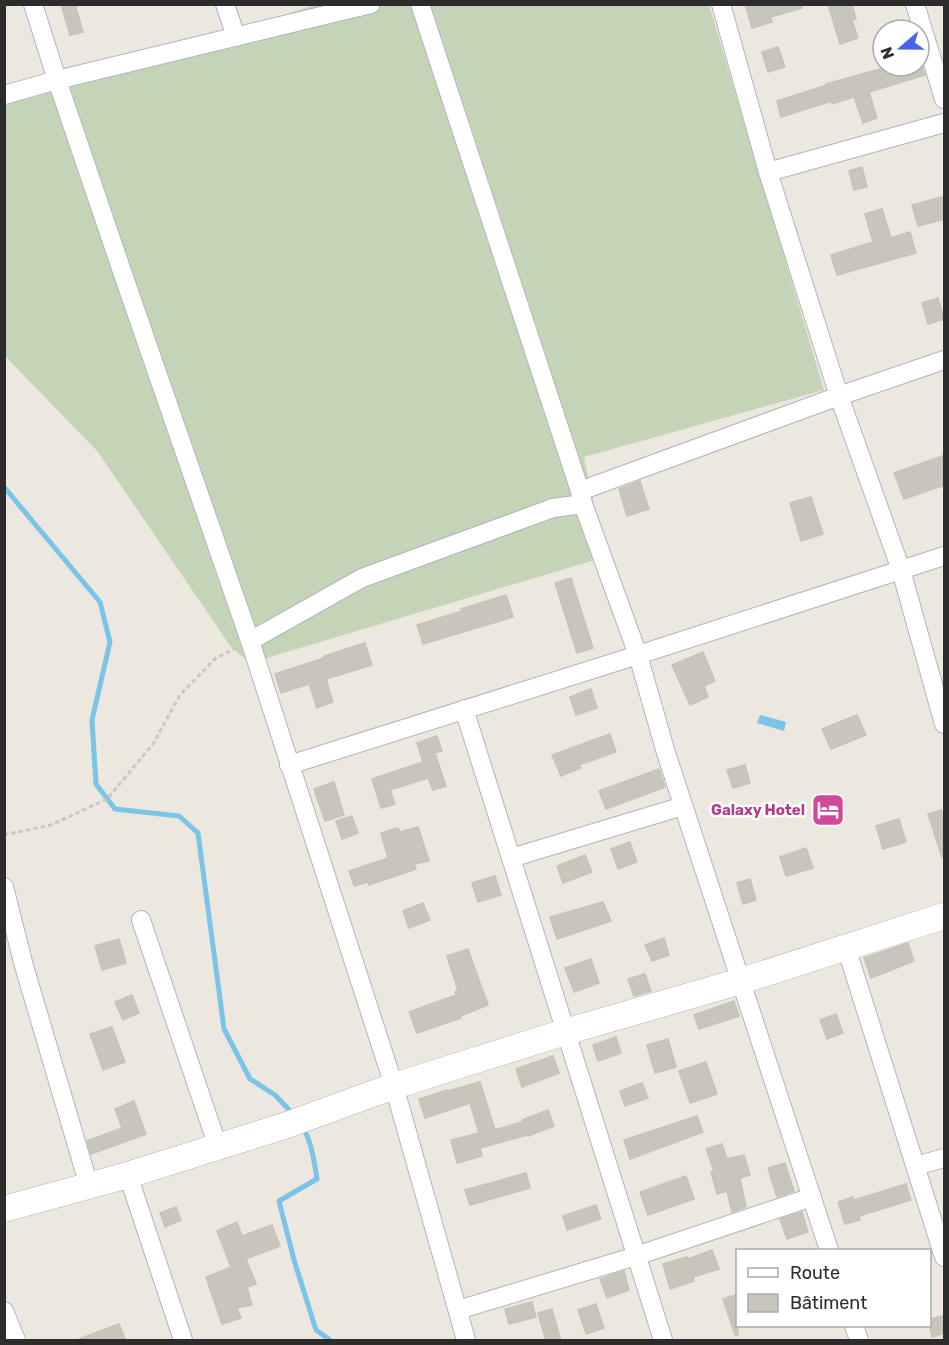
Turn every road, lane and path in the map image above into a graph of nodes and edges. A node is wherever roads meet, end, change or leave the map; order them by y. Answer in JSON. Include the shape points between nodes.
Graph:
{"nodes":[{"id":1,"x":33,"y":4,"type":"edge"},
{"id":2,"x":225,"y":4,"type":"edge"},
{"id":3,"x":372,"y":4,"type":"edge"},
{"id":4,"x":420,"y":4,"type":"edge"},
{"id":5,"x":721,"y":4,"type":"edge"},
{"id":6,"x":915,"y":4,"type":"edge"},
{"id":7,"x":236,"y":37,"type":"junction"},
{"id":8,"x":57,"y":80,"type":"junction"},
{"id":9,"x":4,"y":94,"type":"edge"},
{"id":10,"x":945,"y":99,"type":"edge"},
{"id":11,"x":945,"y":123,"type":"edge"},
{"id":12,"x":768,"y":172,"type":"junction"},
{"id":13,"x":945,"y":360,"type":"edge"},
{"id":14,"x":839,"y":396,"type":"junction"},
{"id":15,"x":581,"y":498,"type":"junction"},
{"id":16,"x":945,"y":556,"type":"edge"},
{"id":17,"x":901,"y":570,"type":"junction"},
{"id":18,"x":250,"y":641,"type":"junction"},
{"id":19,"x":638,"y":655,"type":"junction"},
{"id":20,"x":464,"y":709,"type":"junction"},
{"id":21,"x":945,"y":724,"type":"edge"},
{"id":22,"x":290,"y":765,"type":"junction"},
{"id":23,"x":683,"y":806,"type":"junction"},
{"id":24,"x":4,"y":835,"type":"edge"},
{"id":25,"x":511,"y":858,"type":"junction"},
{"id":26,"x":4,"y":887,"type":"edge"},
{"id":27,"x":945,"y":916,"type":"edge"},
{"id":28,"x":141,"y":920,"type":"dead end"},
{"id":29,"x":846,"y":947,"type":"junction"},
{"id":30,"x":741,"y":981,"type":"junction"},
{"id":31,"x":566,"y":1032,"type":"junction"},
{"id":32,"x":394,"y":1086,"type":"junction"},
{"id":33,"x":218,"y":1147,"type":"junction"},
{"id":34,"x":945,"y":1158,"type":"edge"},
{"id":35,"x":916,"y":1166,"type":"junction"},
{"id":36,"x":128,"y":1175,"type":"junction"},
{"id":37,"x":89,"y":1186,"type":"junction"},
{"id":38,"x":812,"y":1197,"type":"junction"},
{"id":39,"x":4,"y":1209,"type":"edge"},
{"id":40,"x":828,"y":1249,"type":"edge"},
{"id":41,"x":636,"y":1256,"type":"junction"},
{"id":42,"x":945,"y":1257,"type":"edge"},
{"id":43,"x":458,"y":1310,"type":"junction"},
{"id":44,"x":4,"y":1311,"type":"edge"},
{"id":45,"x":16,"y":1341,"type":"edge"},
{"id":46,"x":183,"y":1341,"type":"edge"},
{"id":47,"x":466,"y":1341,"type":"edge"},
{"id":48,"x":663,"y":1341,"type":"edge"}],
"edges":[{"from":1,"to":8,"type":"street"},
{"from":2,"to":7,"type":"street"},
{"from":3,"to":7,"type":"street"},
{"from":4,"to":15,"type":"street"},
{"from":5,"to":12,"type":"street"},
{"from":6,"to":10,"type":"street"},
{"from":7,"to":8,"type":"street"},
{"from":8,"to":9,"type":"street"},
{"from":8,"to":18,"type":"street"},
{"from":11,"to":12,"type":"street"},
{"from":12,"to":14,"type":"street"},
{"from":13,"to":14,"type":"street"},
{"from":14,"to":15,"type":"street"},
{"from":14,"to":17,"type":"street"},
{"from":15,"to":18,"type":"street","via":[[362,578]]},
{"from":15,"to":19,"type":"street"},
{"from":16,"to":17,"type":"street"},
{"from":17,"to":19,"type":"street"},
{"from":17,"to":21,"type":"street"},
{"from":18,"to":22,"type":"street"},
{"from":18,"to":24,"type":"path","via":[[216,658],[180,695],[153,744],[107,799],[51,825]]},
{"from":19,"to":20,"type":"street"},
{"from":19,"to":23,"type":"street"},
{"from":20,"to":22,"type":"street"},
{"from":20,"to":25,"type":"street"},
{"from":22,"to":32,"type":"street"},
{"from":23,"to":25,"type":"street"},
{"from":23,"to":30,"type":"street"},
{"from":25,"to":31,"type":"street"},
{"from":26,"to":37,"type":"street"},
{"from":27,"to":29,"type":"main road"},
{"from":28,"to":33,"type":"street"},
{"from":29,"to":30,"type":"main road"},
{"from":29,"to":35,"type":"street"},
{"from":30,"to":31,"type":"main road"},
{"from":30,"to":38,"type":"street"},
{"from":31,"to":32,"type":"main road"},
{"from":31,"to":41,"type":"street"},
{"from":32,"to":33,"type":"main road"},
{"from":32,"to":43,"type":"street"},
{"from":33,"to":36,"type":"main road"},
{"from":34,"to":35,"type":"street"},
{"from":35,"to":42,"type":"street"},
{"from":36,"to":37,"type":"main road"},
{"from":36,"to":46,"type":"street"},
{"from":37,"to":39,"type":"main road"},
{"from":38,"to":40,"type":"street"},
{"from":38,"to":41,"type":"street"},
{"from":41,"to":43,"type":"street"},
{"from":41,"to":48,"type":"street"},
{"from":43,"to":47,"type":"street"},
{"from":44,"to":45,"type":"street"}]}
